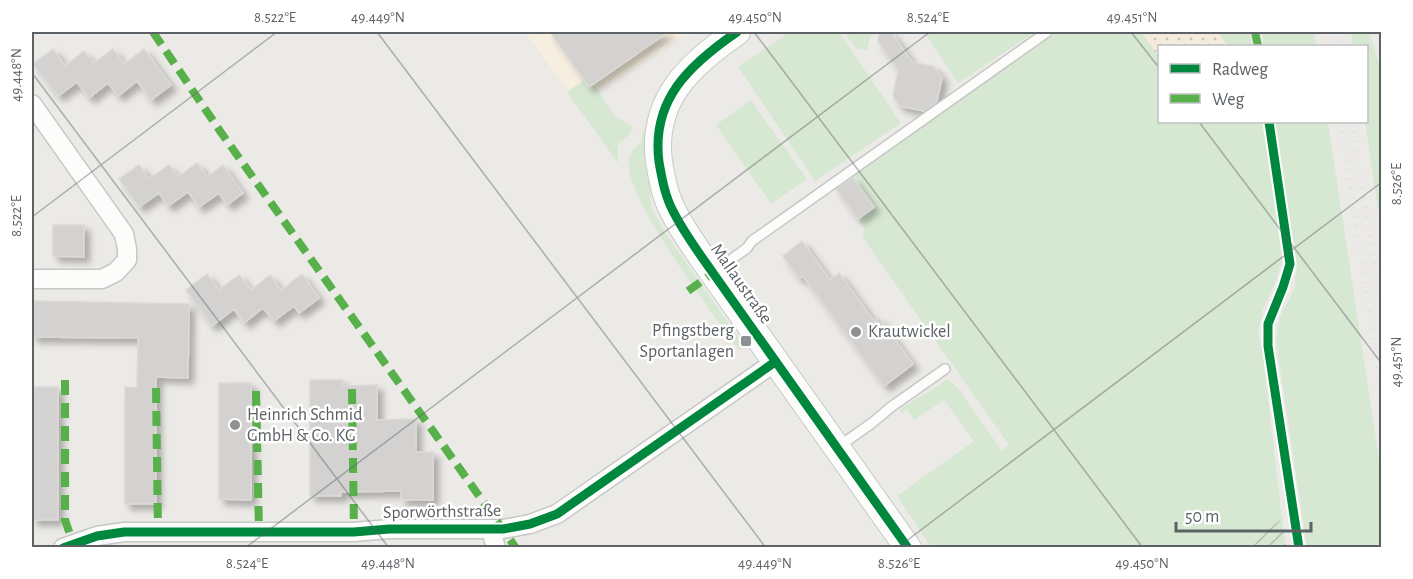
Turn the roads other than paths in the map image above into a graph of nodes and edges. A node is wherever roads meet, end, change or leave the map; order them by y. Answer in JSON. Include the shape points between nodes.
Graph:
{"nodes":[{"id":1,"x":736,"y":32,"type":"edge"},
{"id":2,"x":1047,"y":32,"type":"edge"},
{"id":3,"x":32,"y":104,"type":"edge"},
{"id":4,"x":713,"y":273,"type":"junction"},
{"id":5,"x":32,"y":279,"type":"edge"},
{"id":6,"x":775,"y":362,"type":"junction"},
{"id":7,"x":945,"y":369,"type":"dead end"},
{"id":8,"x":836,"y":449,"type":"junction"},
{"id":9,"x":208,"y":539,"type":"edge"},
{"id":10,"x":494,"y":539,"type":"edge"},
{"id":11,"x":63,"y":548,"type":"edge"},
{"id":12,"x":908,"y":548,"type":"edge"}],
"edges":[{"from":1,"to":4,"type":"street","name":"Mallaustraße","via":[[705,55],[674,90],[665,104],[659,135],[667,197]]},
{"from":2,"to":4,"type":"lane","via":[[826,187]]},
{"from":3,"to":5,"type":"street","via":[[124,234],[127,249],[127,260],[102,279]]},
{"from":4,"to":6,"type":"street","name":"Mallaustraße"},
{"from":6,"to":8,"type":"street","name":"Mallaustraße"},
{"from":6,"to":10,"type":"street","name":"Sporwörthstraße","via":[[557,514]]},
{"from":7,"to":8,"type":"lane"},
{"from":8,"to":12,"type":"street","name":"Mallaustraße"},
{"from":9,"to":10,"type":"street","name":"Sporwörthstraße","via":[[389,529]]},
{"from":9,"to":11,"type":"street","name":"Sporwörthstraße","via":[[124,532]]}]}
